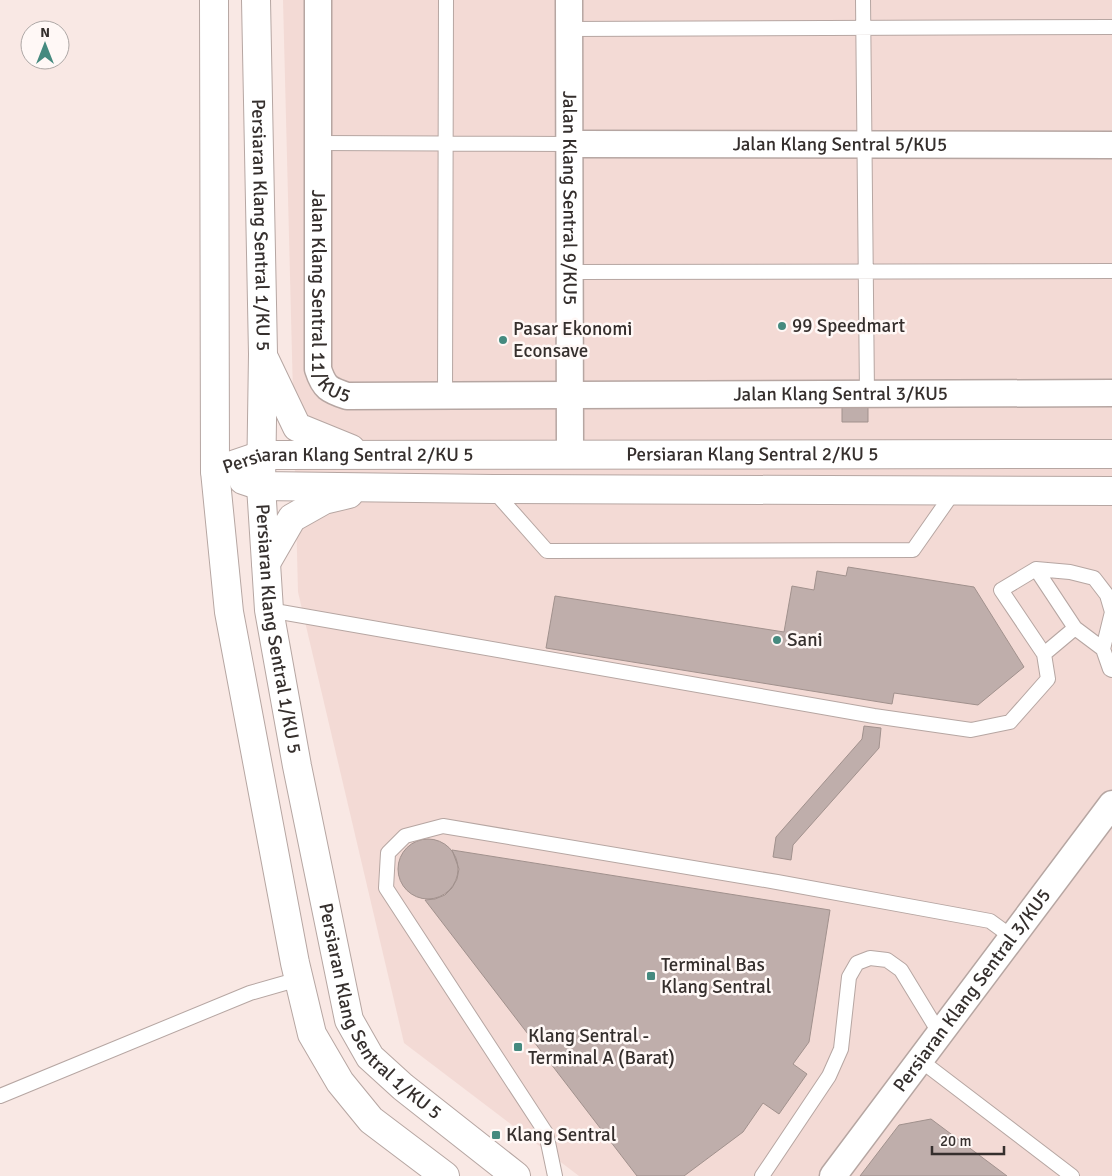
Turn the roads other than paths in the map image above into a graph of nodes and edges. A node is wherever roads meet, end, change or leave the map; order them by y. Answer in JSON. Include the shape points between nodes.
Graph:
{"nodes":[{"id":1,"x":214,"y":0,"type":"edge"},
{"id":2,"x":256,"y":0,"type":"edge"},
{"id":3,"x":318,"y":0,"type":"edge"},
{"id":4,"x":446,"y":0,"type":"edge"},
{"id":5,"x":568,"y":0,"type":"edge"},
{"id":6,"x":863,"y":0,"type":"edge"},
{"id":7,"x":1112,"y":27,"type":"edge"},
{"id":8,"x":863,"y":28,"type":"junction"},
{"id":9,"x":569,"y":29,"type":"junction"},
{"id":10,"x":318,"y":143,"type":"junction"},
{"id":11,"x":446,"y":143,"type":"junction"},
{"id":12,"x":569,"y":144,"type":"junction"},
{"id":13,"x":864,"y":144,"type":"junction"},
{"id":14,"x":1112,"y":145,"type":"edge"},
{"id":15,"x":866,"y":271,"type":"junction"},
{"id":16,"x":1112,"y":271,"type":"edge"},
{"id":17,"x":570,"y":272,"type":"junction"},
{"id":18,"x":262,"y":354,"type":"junction"},
{"id":19,"x":1112,"y":393,"type":"edge"},
{"id":20,"x":867,"y":394,"type":"junction"},
{"id":21,"x":570,"y":395,"type":"junction"},
{"id":22,"x":446,"y":396,"type":"junction"},
{"id":23,"x":365,"y":454,"type":"junction"},
{"id":24,"x":570,"y":454,"type":"junction"},
{"id":25,"x":1112,"y":454,"type":"edge"},
{"id":26,"x":262,"y":455,"type":"junction"},
{"id":27,"x":215,"y":471,"type":"junction"},
{"id":28,"x":261,"y":486,"type":"junction"},
{"id":29,"x":377,"y":488,"type":"junction"},
{"id":30,"x":493,"y":489,"type":"junction"},
{"id":31,"x":955,"y":490,"type":"junction"},
{"id":32,"x":1112,"y":491,"type":"edge"},
{"id":33,"x":266,"y":562,"type":"junction"},
{"id":34,"x":1036,"y":569,"type":"junction"},
{"id":35,"x":269,"y":610,"type":"junction"},
{"id":36,"x":1075,"y":628,"type":"junction"},
{"id":37,"x":1102,"y":649,"type":"junction"},
{"id":38,"x":1044,"y":654,"type":"junction"},
{"id":39,"x":1112,"y":670,"type":"edge"},
{"id":40,"x":1112,"y":804,"type":"edge"},
{"id":41,"x":1016,"y":932,"type":"junction"},
{"id":42,"x":299,"y":979,"type":"junction"},
{"id":43,"x":940,"y":1034,"type":"junction"},
{"id":44,"x":920,"y":1060,"type":"junction"},
{"id":45,"x":0,"y":1096,"type":"edge"},
{"id":46,"x":445,"y":1176,"type":"edge"},
{"id":47,"x":516,"y":1176,"type":"edge"},
{"id":48,"x":555,"y":1176,"type":"edge"},
{"id":49,"x":762,"y":1176,"type":"edge"},
{"id":50,"x":833,"y":1176,"type":"edge"},
{"id":51,"x":1072,"y":1176,"type":"edge"}],
"edges":[{"from":1,"to":27,"type":"street","name":"Persiaran Klang Sentral 1/KU 5"},
{"from":2,"to":18,"type":"street","name":"Persiaran Klang Sentral 1/KU 5"},
{"from":3,"to":10,"type":"street","name":"Jalan Klang Sentral 11/KU5"},
{"from":4,"to":11,"type":"lane"},
{"from":5,"to":9,"type":"street","name":"Jalan Klang Sentral 9/KU5"},
{"from":6,"to":8,"type":"lane"},
{"from":7,"to":8,"type":"lane"},
{"from":8,"to":9,"type":"lane"},
{"from":8,"to":13,"type":"lane"},
{"from":9,"to":12,"type":"street","name":"Jalan Klang Sentral 9/KU5"},
{"from":10,"to":11,"type":"lane"},
{"from":10,"to":22,"type":"street","name":"Jalan Klang Sentral 11/KU5","via":[[318,369],[322,382],[331,390],[347,396]]},
{"from":11,"to":12,"type":"lane"},
{"from":11,"to":22,"type":"lane"},
{"from":12,"to":13,"type":"street","name":"Jalan Klang Sentral 5/KU5"},
{"from":12,"to":17,"type":"street","name":"Jalan Klang Sentral 9/KU5"},
{"from":13,"to":14,"type":"street","name":"Jalan Klang Sentral 5/KU5"},
{"from":13,"to":15,"type":"lane"},
{"from":15,"to":16,"type":"lane"},
{"from":15,"to":17,"type":"lane"},
{"from":15,"to":20,"type":"lane"},
{"from":17,"to":21,"type":"street","name":"Jalan Klang Sentral 9/KU5"},
{"from":18,"to":23,"type":"street","via":[[297,427]]},
{"from":18,"to":26,"type":"street","name":"Persiaran Klang Sentral 1/KU 5"},
{"from":19,"to":20,"type":"street","name":"Jalan Klang Sentral 3/KU5"},
{"from":20,"to":21,"type":"street","name":"Jalan Klang Sentral 3/KU5"},
{"from":21,"to":22,"type":"street","name":"Jalan Klang Sentral 11/KU5"},
{"from":21,"to":24,"type":"street","name":"Jalan Klang Sentral 9/KU5"},
{"from":23,"to":24,"type":"street","name":"Persiaran Klang Sentral 2/KU 5"},
{"from":23,"to":26,"type":"street","name":"Persiaran Klang Sentral 2/KU 5"},
{"from":24,"to":25,"type":"street","name":"Persiaran Klang Sentral 2/KU 5"},
{"from":26,"to":27,"type":"street","name":"Persiaran Klang Sentral 2/KU 5"},
{"from":26,"to":28,"type":"street","name":"Persiaran Klang Sentral 1/KU 5"},
{"from":27,"to":28,"type":"street","name":"Persiaran Klang Sentral 2/KU 5"},
{"from":27,"to":42,"type":"street","name":"Persiaran Klang Sentral 1/KU 5","via":[[229,612]]},
{"from":28,"to":29,"type":"street","name":"Persiaran Klang Sentral 2/KU 5"},
{"from":28,"to":33,"type":"street","name":"Persiaran Klang Sentral 1/KU 5"},
{"from":29,"to":30,"type":"street","name":"Persiaran Klang Sentral 2/KU 5"},
{"from":29,"to":33,"type":"street","via":[[324,500],[292,518]]},
{"from":30,"to":31,"type":"street","name":"Persiaran Klang Sentral 2/KU 5"},
{"from":30,"to":31,"type":"lane","via":[[547,551],[913,550]]},
{"from":31,"to":32,"type":"street","name":"Persiaran Klang Sentral 2/KU 5"},
{"from":33,"to":35,"type":"street","name":"Persiaran Klang Sentral 1/KU 5"},
{"from":34,"to":36,"type":"lane"},
{"from":34,"to":37,"type":"lane","via":[[1094,578],[1107,595],[1112,612]]},
{"from":34,"to":38,"type":"lane","via":[[1001,590]]},
{"from":35,"to":38,"type":"lane","via":[[874,716],[971,730],[1010,722],[1048,679]]},
{"from":35,"to":47,"type":"street","name":"Persiaran Klang Sentral 1/KU 5","via":[[349,1020],[370,1058]]},
{"from":36,"to":37,"type":"lane"},
{"from":36,"to":38,"type":"lane"},
{"from":37,"to":39,"type":"lane"},
{"from":40,"to":41,"type":"street","name":"Persiaran Klang Sentral 3/KU5"},
{"from":41,"to":43,"type":"street","name":"Persiaran Klang Sentral 3/KU5"},
{"from":41,"to":48,"type":"lane","via":[[990,921],[444,826],[405,836],[388,853],[386,888],[546,1133]]},
{"from":42,"to":45,"type":"lane","via":[[250,993]]},
{"from":42,"to":46,"type":"street","name":"Persiaran Klang Sentral 1/KU 5","via":[[312,1034],[340,1082],[371,1120]]},
{"from":43,"to":44,"type":"street","name":"Persiaran Klang Sentral 3/KU5"},
{"from":43,"to":49,"type":"lane","via":[[901,970],[887,960],[870,958],[857,964],[849,977],[841,1050],[829,1076]]},
{"from":44,"to":50,"type":"street","name":"Persiaran Klang Sentral 3/KU5"},
{"from":44,"to":51,"type":"lane"}]}
